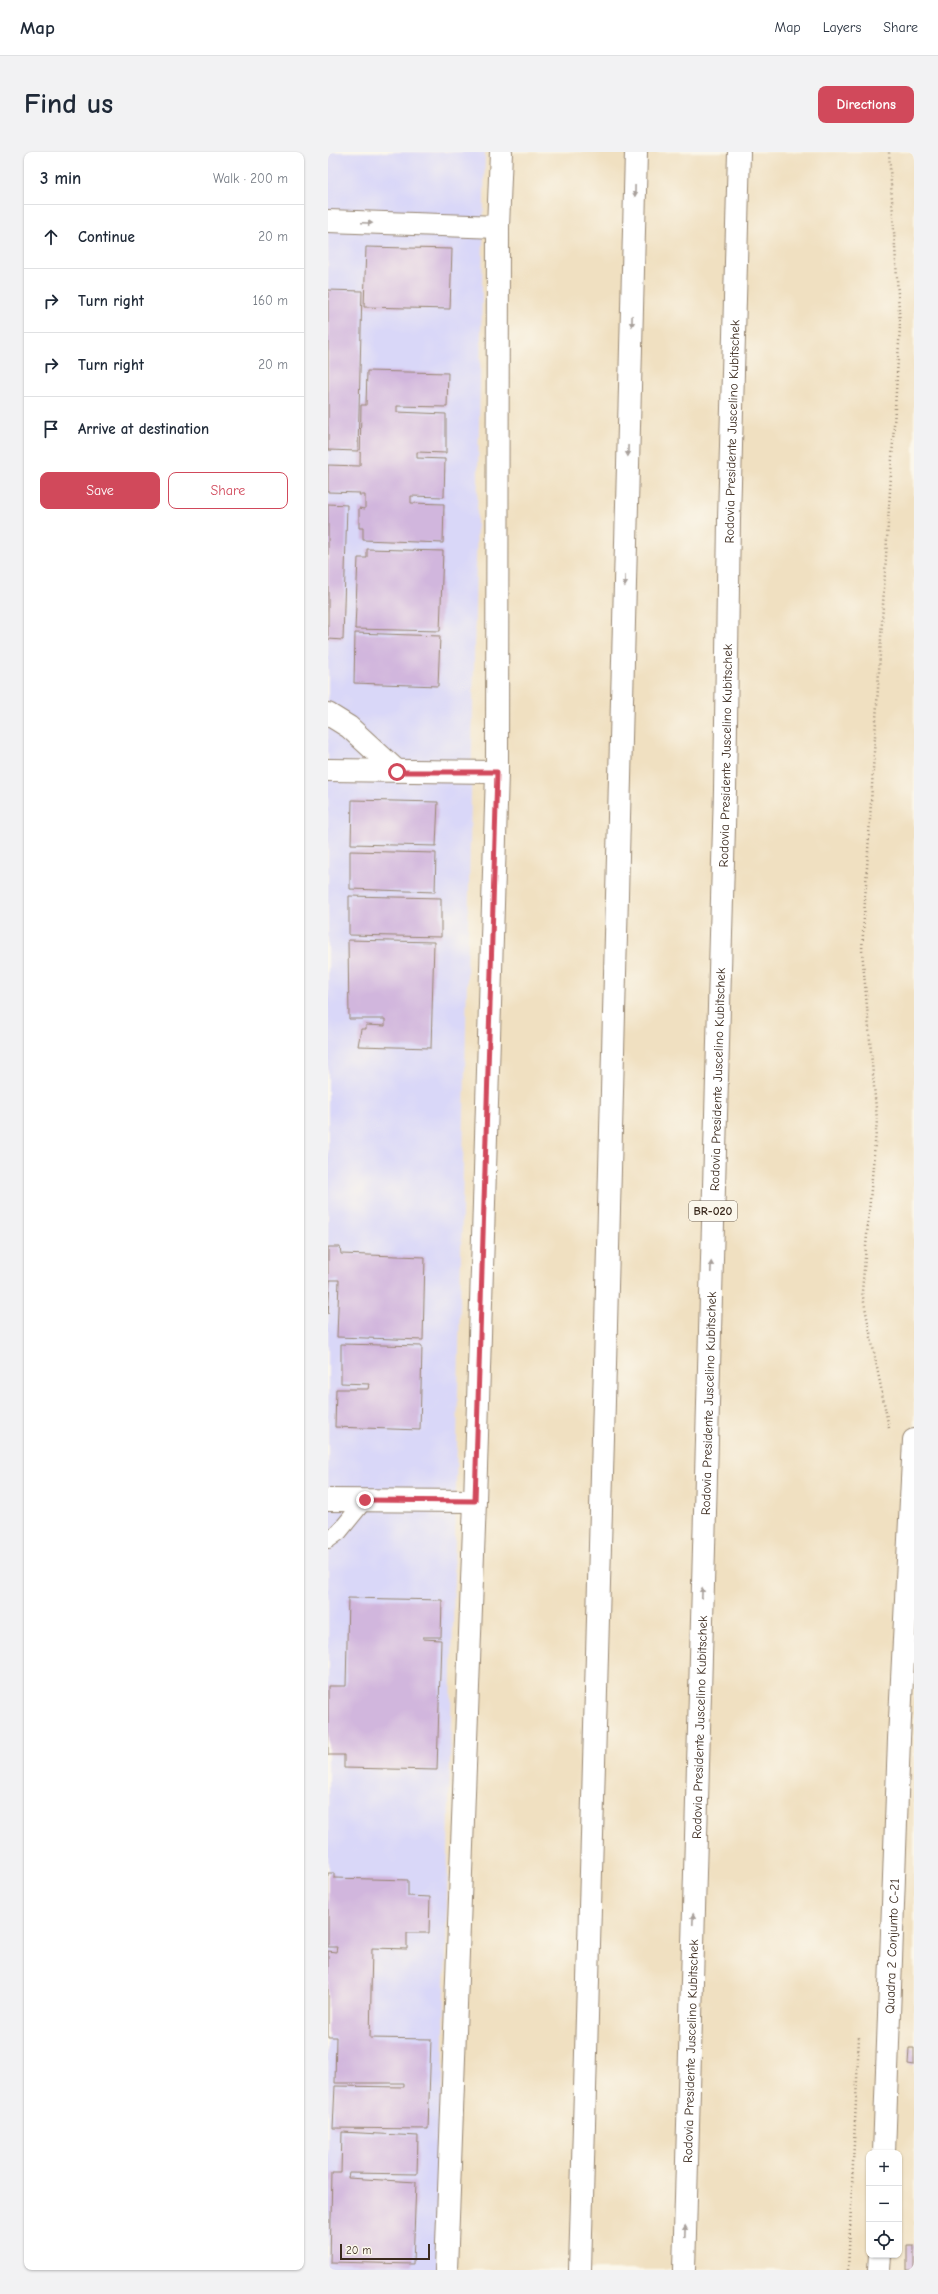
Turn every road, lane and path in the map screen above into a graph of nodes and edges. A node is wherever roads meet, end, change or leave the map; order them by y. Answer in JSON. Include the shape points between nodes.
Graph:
{"nodes":[{"id":1,"x":501,"y":152,"type":"edge"},
{"id":2,"x":636,"y":152,"type":"edge"},
{"id":3,"x":739,"y":152,"type":"edge"},
{"id":4,"x":890,"y":152,"type":"edge"},
{"id":5,"x":328,"y":221,"type":"edge"},
{"id":6,"x":498,"y":227,"type":"junction"},
{"id":7,"x":328,"y":714,"type":"edge"},
{"id":8,"x":328,"y":770,"type":"edge"},
{"id":9,"x":397,"y":772,"type":"junction"},
{"id":10,"x":497,"y":772,"type":"junction"},
{"id":11,"x":889,"y":1432,"type":"dead end"},
{"id":12,"x":914,"y":1440,"type":"edge"},
{"id":13,"x":328,"y":1500,"type":"edge"},
{"id":14,"x":365,"y":1500,"type":"junction"},
{"id":15,"x":475,"y":1501,"type":"junction"},
{"id":16,"x":328,"y":1540,"type":"edge"},
{"id":17,"x":906,"y":1739,"type":"edge"},
{"id":18,"x":860,"y":2031,"type":"dead end"},
{"id":19,"x":884,"y":2150,"type":"edge"},
{"id":20,"x":880,"y":2258,"type":"edge"},
{"id":21,"x":446,"y":2270,"type":"edge"},
{"id":22,"x":580,"y":2270,"type":"edge"},
{"id":23,"x":684,"y":2270,"type":"edge"},
{"id":24,"x":848,"y":2270,"type":"edge"},
{"id":25,"x":879,"y":2270,"type":"edge"}],
"edges":[{"from":1,"to":6,"type":"main road"},
{"from":2,"to":22,"type":"main road","one_way":true},
{"from":23,"to":3,"type":"main road","name":"Rodovia Presidente Juscelino Kubitschek","number":"BR-020","one_way":true,"via":[[725,798],[729,519]]},
{"from":4,"to":11,"type":"path","via":[[900,326],[862,950],[877,1120],[862,1292]]},
{"from":5,"to":6,"type":"main road","one_way":true},
{"from":6,"to":10,"type":"main road"},
{"from":7,"to":9,"type":"main road","via":[[349,727]]},
{"from":8,"to":9,"type":"main road"},
{"from":9,"to":10,"type":"main road"},
{"from":10,"to":15,"type":"main road"},
{"from":12,"to":17,"type":"main road","name":"Quadra 2 Conjunto C-21"},
{"from":13,"to":14,"type":"main road"},
{"from":14,"to":15,"type":"main road"},
{"from":14,"to":16,"type":"lane","via":[[339,1532]]},
{"from":15,"to":21,"type":"main road"},
{"from":17,"to":19,"type":"main road","name":"Quadra 2 Conjunto C-21"},
{"from":18,"to":24,"type":"path"},
{"from":20,"to":25,"type":"main road"}]}
